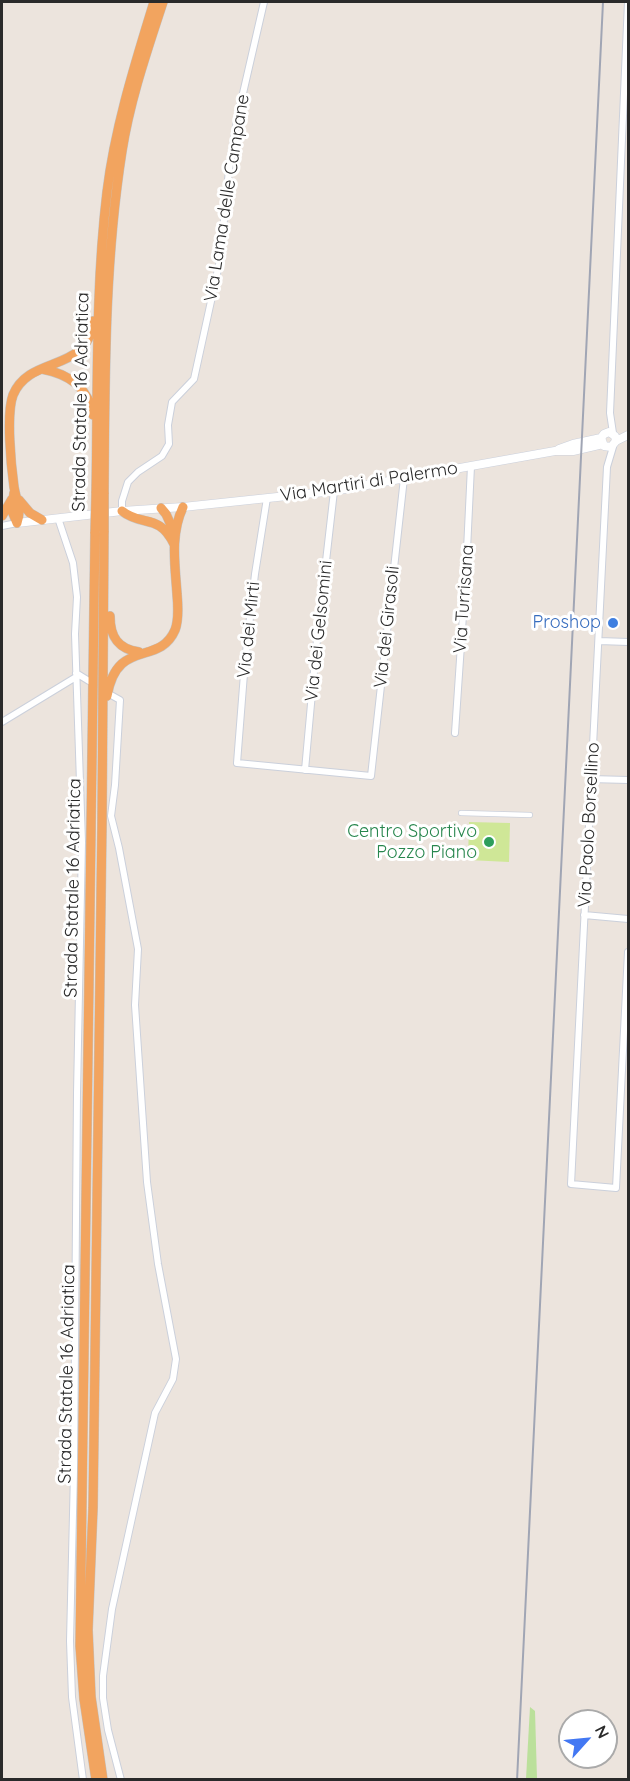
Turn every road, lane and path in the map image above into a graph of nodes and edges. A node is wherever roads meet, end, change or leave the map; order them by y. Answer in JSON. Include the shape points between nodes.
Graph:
{"nodes":[{"id":1,"x":154,"y":2,"type":"edge"},
{"id":2,"x":162,"y":2,"type":"edge"},
{"id":3,"x":264,"y":2,"type":"edge"},
{"id":4,"x":628,"y":2,"type":"edge"},
{"id":5,"x":627,"y":57,"type":"edge"},
{"id":6,"x":99,"y":276,"type":"junction"},
{"id":7,"x":42,"y":369,"type":"junction"},
{"id":8,"x":628,"y":434,"type":"edge"},
{"id":9,"x":609,"y":440,"type":"junction"},
{"id":10,"x":97,"y":442,"type":"junction"},
{"id":11,"x":471,"y":466,"type":"junction"},
{"id":12,"x":404,"y":478,"type":"junction"},
{"id":13,"x":334,"y":491,"type":"junction"},
{"id":14,"x":100,"y":493,"type":"junction"},
{"id":15,"x":15,"y":494,"type":"junction"},
{"id":16,"x":267,"y":498,"type":"junction"},
{"id":17,"x":183,"y":507,"type":"junction"},
{"id":18,"x":161,"y":508,"type":"junction"},
{"id":19,"x":122,"y":511,"type":"junction"},
{"id":20,"x":2,"y":516,"type":"edge"},
{"id":21,"x":58,"y":518,"type":"junction"},
{"id":22,"x":42,"y":520,"type":"junction"},
{"id":23,"x":17,"y":523,"type":"junction"},
{"id":24,"x":2,"y":526,"type":"edge"},
{"id":25,"x":162,"y":527,"type":"junction"},
{"id":26,"x":100,"y":531,"type":"junction"},
{"id":27,"x":174,"y":533,"type":"junction"},
{"id":28,"x":174,"y":544,"type":"junction"},
{"id":29,"x":104,"y":549,"type":"junction"},
{"id":30,"x":599,"y":641,"type":"junction"},
{"id":31,"x":628,"y":642,"type":"edge"},
{"id":32,"x":141,"y":652,"type":"junction"},
{"id":33,"x":76,"y":675,"type":"junction"},
{"id":34,"x":89,"y":681,"type":"dead end"},
{"id":35,"x":111,"y":694,"type":"dead end"},
{"id":36,"x":2,"y":722,"type":"edge"},
{"id":37,"x":103,"y":722,"type":"junction"},
{"id":38,"x":455,"y":733,"type":"dead end"},
{"id":39,"x":305,"y":770,"type":"junction"},
{"id":40,"x":590,"y":779,"type":"junction"},
{"id":41,"x":628,"y":780,"type":"edge"},
{"id":42,"x":461,"y":813,"type":"dead end"},
{"id":43,"x":530,"y":815,"type":"dead end"},
{"id":44,"x":584,"y":915,"type":"junction"},
{"id":45,"x":628,"y":919,"type":"edge"},
{"id":46,"x":628,"y":952,"type":"edge"},
{"id":47,"x":82,"y":1779,"type":"edge"},
{"id":48,"x":96,"y":1779,"type":"edge"},
{"id":49,"x":104,"y":1779,"type":"edge"},
{"id":50,"x":121,"y":1779,"type":"edge"}],
"edges":[{"from":1,"to":6,"type":"highway","name":"Strada Statale 16 Adriatica","via":[[117,137],[107,190]]},
{"from":2,"to":14,"type":"highway","name":"Strada Statale 16 Adriatica","via":[[135,91],[113,217]]},
{"from":3,"to":19,"type":"street","name":"Via Lama delle Campane","via":[[238,115],[220,260],[194,379],[172,402],[169,444],[162,456],[128,482]]},
{"from":4,"to":5,"type":"street"},
{"from":5,"to":9,"type":"street"},
{"from":6,"to":7,"type":"highway","via":[[90,338],[70,358]]},
{"from":6,"to":10,"type":"highway","name":"Strada Statale 16 Adriatica"},
{"from":7,"to":10,"type":"highway","via":[[71,378],[83,390],[91,403]]},
{"from":7,"to":15,"type":"highway","via":[[21,382],[9,413]]},
{"from":8,"to":9,"type":"street","name":"Via Martiri di Palermo"},
{"from":9,"to":11,"type":"street","name":"Via Martiri di Palermo"},
{"from":9,"to":30,"type":"street","name":"Via Paolo Borsellino"},
{"from":10,"to":14,"type":"highway","name":"Strada Statale 16 Adriatica"},
{"from":11,"to":12,"type":"street","name":"Via Martiri di Palermo"},
{"from":11,"to":38,"type":"street","name":"Via Turrisana"},
{"from":12,"to":13,"type":"street","name":"Via Martiri di Palermo"},
{"from":12,"to":39,"type":"street","name":"Via dei Girasoli","via":[[371,776]]},
{"from":13,"to":16,"type":"street","name":"Via Martiri di Palermo"},
{"from":13,"to":39,"type":"street","name":"Via dei Gelsomini"},
{"from":14,"to":26,"type":"highway","name":"Strada Statale 16 Adriatica","bridge":true},
{"from":15,"to":20,"type":"highway"},
{"from":15,"to":22,"type":"highway","via":[[30,513]]},
{"from":15,"to":23,"type":"highway","via":[[12,511]]},
{"from":16,"to":17,"type":"street","name":"Via Martiri di Palermo"},
{"from":16,"to":39,"type":"street","name":"Via dei Mirti","via":[[255,573],[237,763]]},
{"from":17,"to":18,"type":"street","name":"Via Martiri di Palermo"},
{"from":17,"to":27,"type":"highway"},
{"from":18,"to":19,"type":"street"},
{"from":18,"to":25,"type":"highway"},
{"from":18,"to":27,"type":"highway"},
{"from":19,"to":21,"type":"street"},
{"from":19,"to":25,"type":"highway"},
{"from":21,"to":22,"type":"street"},
{"from":21,"to":33,"type":"street","via":[[73,563],[77,597]]},
{"from":22,"to":23,"type":"street"},
{"from":23,"to":24,"type":"street"},
{"from":25,"to":28,"type":"highway"},
{"from":26,"to":29,"type":"highway","name":"Strada Statale 16 Adriatica"},
{"from":26,"to":48,"type":"highway","name":"Strada Statale 16 Adriatica","via":[[80,1646]]},
{"from":27,"to":28,"type":"highway"},
{"from":28,"to":32,"type":"highway","via":[[176,628],[168,643]]},
{"from":29,"to":32,"type":"highway","via":[[109,565],[111,633],[121,646]]},
{"from":29,"to":37,"type":"highway","name":"Strada Statale 16 Adriatica"},
{"from":30,"to":31,"type":"street"},
{"from":30,"to":40,"type":"street","name":"Via Paolo Borsellino"},
{"from":32,"to":37,"type":"highway","via":[[119,664],[112,675]]},
{"from":33,"to":34,"type":"street"},
{"from":33,"to":36,"type":"street"},
{"from":33,"to":47,"type":"street","via":[[82,842],[70,1641]]},
{"from":35,"to":50,"type":"street","via":[[120,700],[111,816],[138,950],[135,1005],[147,1182],[176,1359],[173,1379],[155,1413],[112,1610],[103,1676],[108,1730]]},
{"from":37,"to":49,"type":"highway","name":"Strada Statale 16 Adriatica","via":[[88,1630],[91,1697]]},
{"from":40,"to":41,"type":"street"},
{"from":40,"to":44,"type":"street","name":"Via Paolo Borsellino"},
{"from":42,"to":43,"type":"street"},
{"from":44,"to":45,"type":"street"},
{"from":44,"to":46,"type":"street","name":"Via Paolo Borsellino","via":[[571,1184],[616,1188]]}]}
